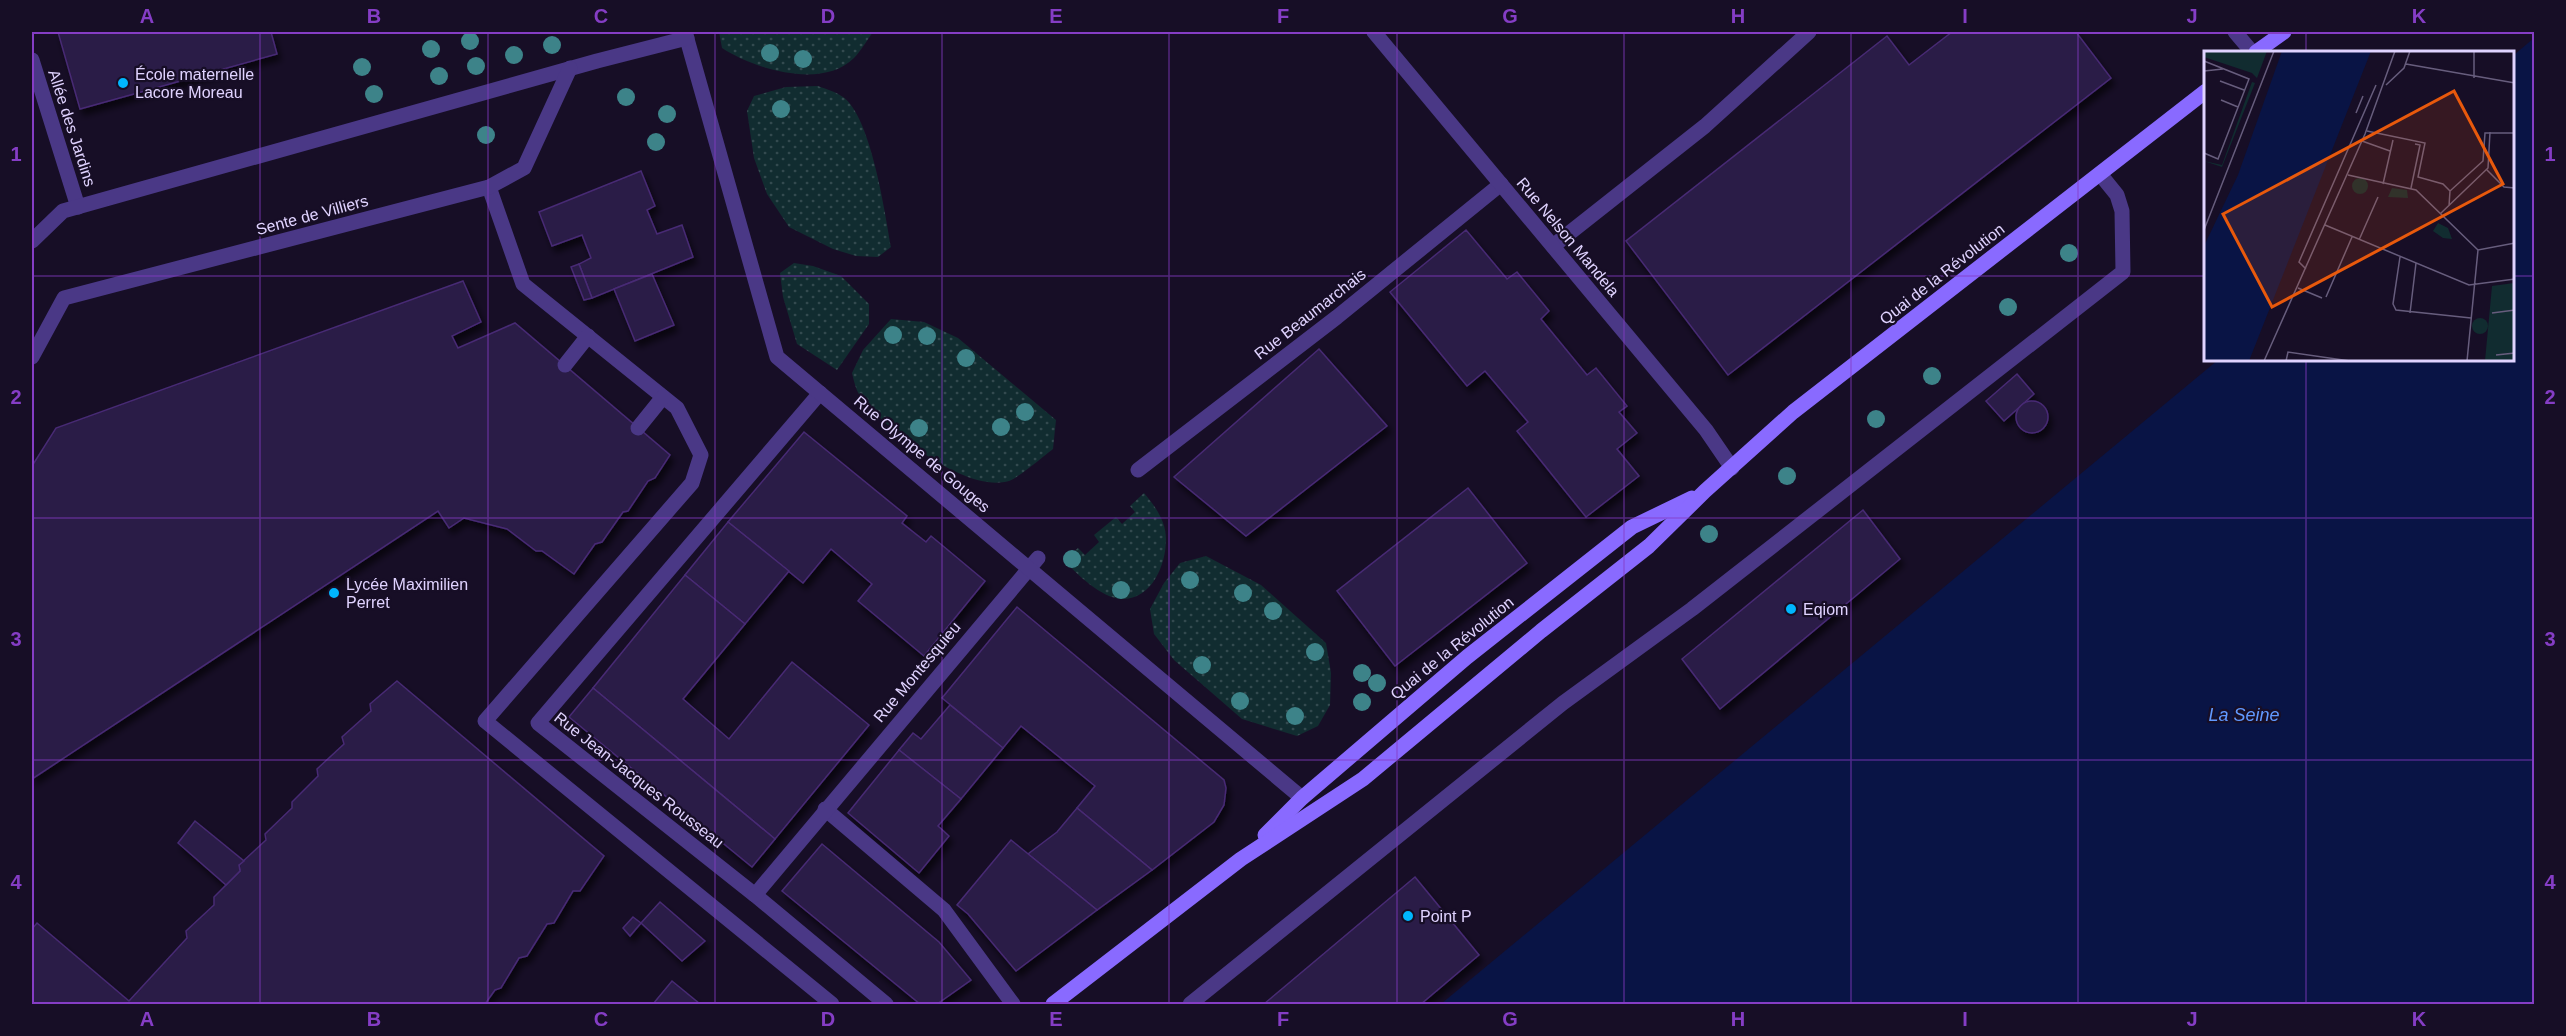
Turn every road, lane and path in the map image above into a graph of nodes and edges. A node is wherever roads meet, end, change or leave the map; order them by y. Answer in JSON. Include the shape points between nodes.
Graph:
{"nodes":[{"id":1,"x":1374,"y":32,"type":"edge"},
{"id":2,"x":1809,"y":32,"type":"edge"},
{"id":3,"x":2235,"y":32,"type":"edge"},
{"id":4,"x":2284,"y":32,"type":"edge"},
{"id":5,"x":686,"y":35,"type":"edge"},
{"id":6,"x":2251,"y":51,"type":"edge"},
{"id":7,"x":2257,"y":51,"type":"edge"},
{"id":8,"x":32,"y":60,"type":"edge"},
{"id":9,"x":570,"y":69,"type":"junction"},
{"id":10,"x":2204,"y":93,"type":"edge"},
{"id":11,"x":2100,"y":174,"type":"junction"},
{"id":12,"x":1501,"y":184,"type":"junction"},
{"id":13,"x":489,"y":187,"type":"junction"},
{"id":14,"x":78,"y":207,"type":"junction"},
{"id":15,"x":32,"y":241,"type":"edge"},
{"id":16,"x":1553,"y":246,"type":"junction"},
{"id":17,"x":588,"y":336,"type":"junction"},
{"id":18,"x":32,"y":357,"type":"edge"},
{"id":19,"x":565,"y":365,"type":"dead end"},
{"id":20,"x":820,"y":393,"type":"junction"},
{"id":21,"x":663,"y":397,"type":"junction"},
{"id":22,"x":638,"y":428,"type":"dead end"},
{"id":23,"x":1732,"y":468,"type":"junction"},
{"id":24,"x":1138,"y":470,"type":"dead end"},
{"id":25,"x":1705,"y":491,"type":"junction"},
{"id":26,"x":1033,"y":562,"type":"junction"},
{"id":27,"x":1302,"y":798,"type":"junction"},
{"id":28,"x":825,"y":809,"type":"junction"},
{"id":29,"x":1241,"y":859,"type":"junction"},
{"id":30,"x":755,"y":895,"type":"junction"},
{"id":31,"x":832,"y":1005,"type":"edge"},
{"id":32,"x":886,"y":1005,"type":"edge"},
{"id":33,"x":1013,"y":1005,"type":"edge"},
{"id":34,"x":1053,"y":1005,"type":"edge"},
{"id":35,"x":1190,"y":1005,"type":"edge"}],
"edges":[{"from":1,"to":12,"type":"street","name":"Rue Nelson Mandela"},
{"from":2,"to":16,"type":"street","via":[[1705,126]]},
{"from":3,"to":6,"type":"street"},
{"from":4,"to":7,"type":"main road"},
{"from":5,"to":9,"type":"street"},
{"from":5,"to":20,"type":"street","name":"Rue Olympe de Gouges","via":[[777,357]]},
{"from":8,"to":14,"type":"street","name":"Allée des Jardins"},
{"from":9,"to":13,"type":"street","name":"Sente de Villiers","via":[[524,168]]},
{"from":9,"to":14,"type":"street"},
{"from":10,"to":11,"type":"main road","name":"Quai de la Révolution"},
{"from":11,"to":23,"type":"main road","name":"Quai de la Révolution","via":[[1793,412]]},
{"from":11,"to":35,"type":"street","via":[[2117,195],[2121,211],[2122,272],[1692,609],[1563,704]]},
{"from":12,"to":16,"type":"street","name":"Rue Nelson Mandela"},
{"from":12,"to":24,"type":"street","name":"Rue Beaumarchais"},
{"from":13,"to":17,"type":"street","via":[[523,284]]},
{"from":13,"to":18,"type":"street","name":"Sente de Villiers","via":[[64,298]]},
{"from":14,"to":15,"type":"street","via":[[63,211]]},
{"from":16,"to":23,"type":"street","name":"Rue Nelson Mandela","via":[[1706,430]]},
{"from":17,"to":19,"type":"street"},
{"from":17,"to":21,"type":"street"},
{"from":20,"to":26,"type":"street","name":"Rue Olympe de Gouges"},
{"from":20,"to":30,"type":"street","name":"Rue Jean-Jacques Rousseau","via":[[538,723]]},
{"from":21,"to":22,"type":"street"},
{"from":21,"to":31,"type":"street","via":[[677,408],[701,454],[692,483],[485,721]]},
{"from":23,"to":25,"type":"main road","name":"Quai de la Révolution"},
{"from":25,"to":27,"type":"main road","name":"Quai de la Révolution","via":[[1632,527],[1467,657]]},
{"from":25,"to":29,"type":"main road","name":"Quai de la Révolution","via":[[1648,546],[1363,779]]},
{"from":26,"to":27,"type":"street","name":"Rue Olympe de Gouges"},
{"from":26,"to":28,"type":"street","name":"Rue Montesquieu"},
{"from":27,"to":29,"type":"main road","name":"Quai de la Révolution"},
{"from":28,"to":30,"type":"street","name":"Rue Montesquieu"},
{"from":28,"to":33,"type":"street","via":[[944,910]]},
{"from":29,"to":34,"type":"main road","name":"Quai de la Révolution"},
{"from":30,"to":32,"type":"street","name":"Rue Jean-Jacques Rousseau"}]}
